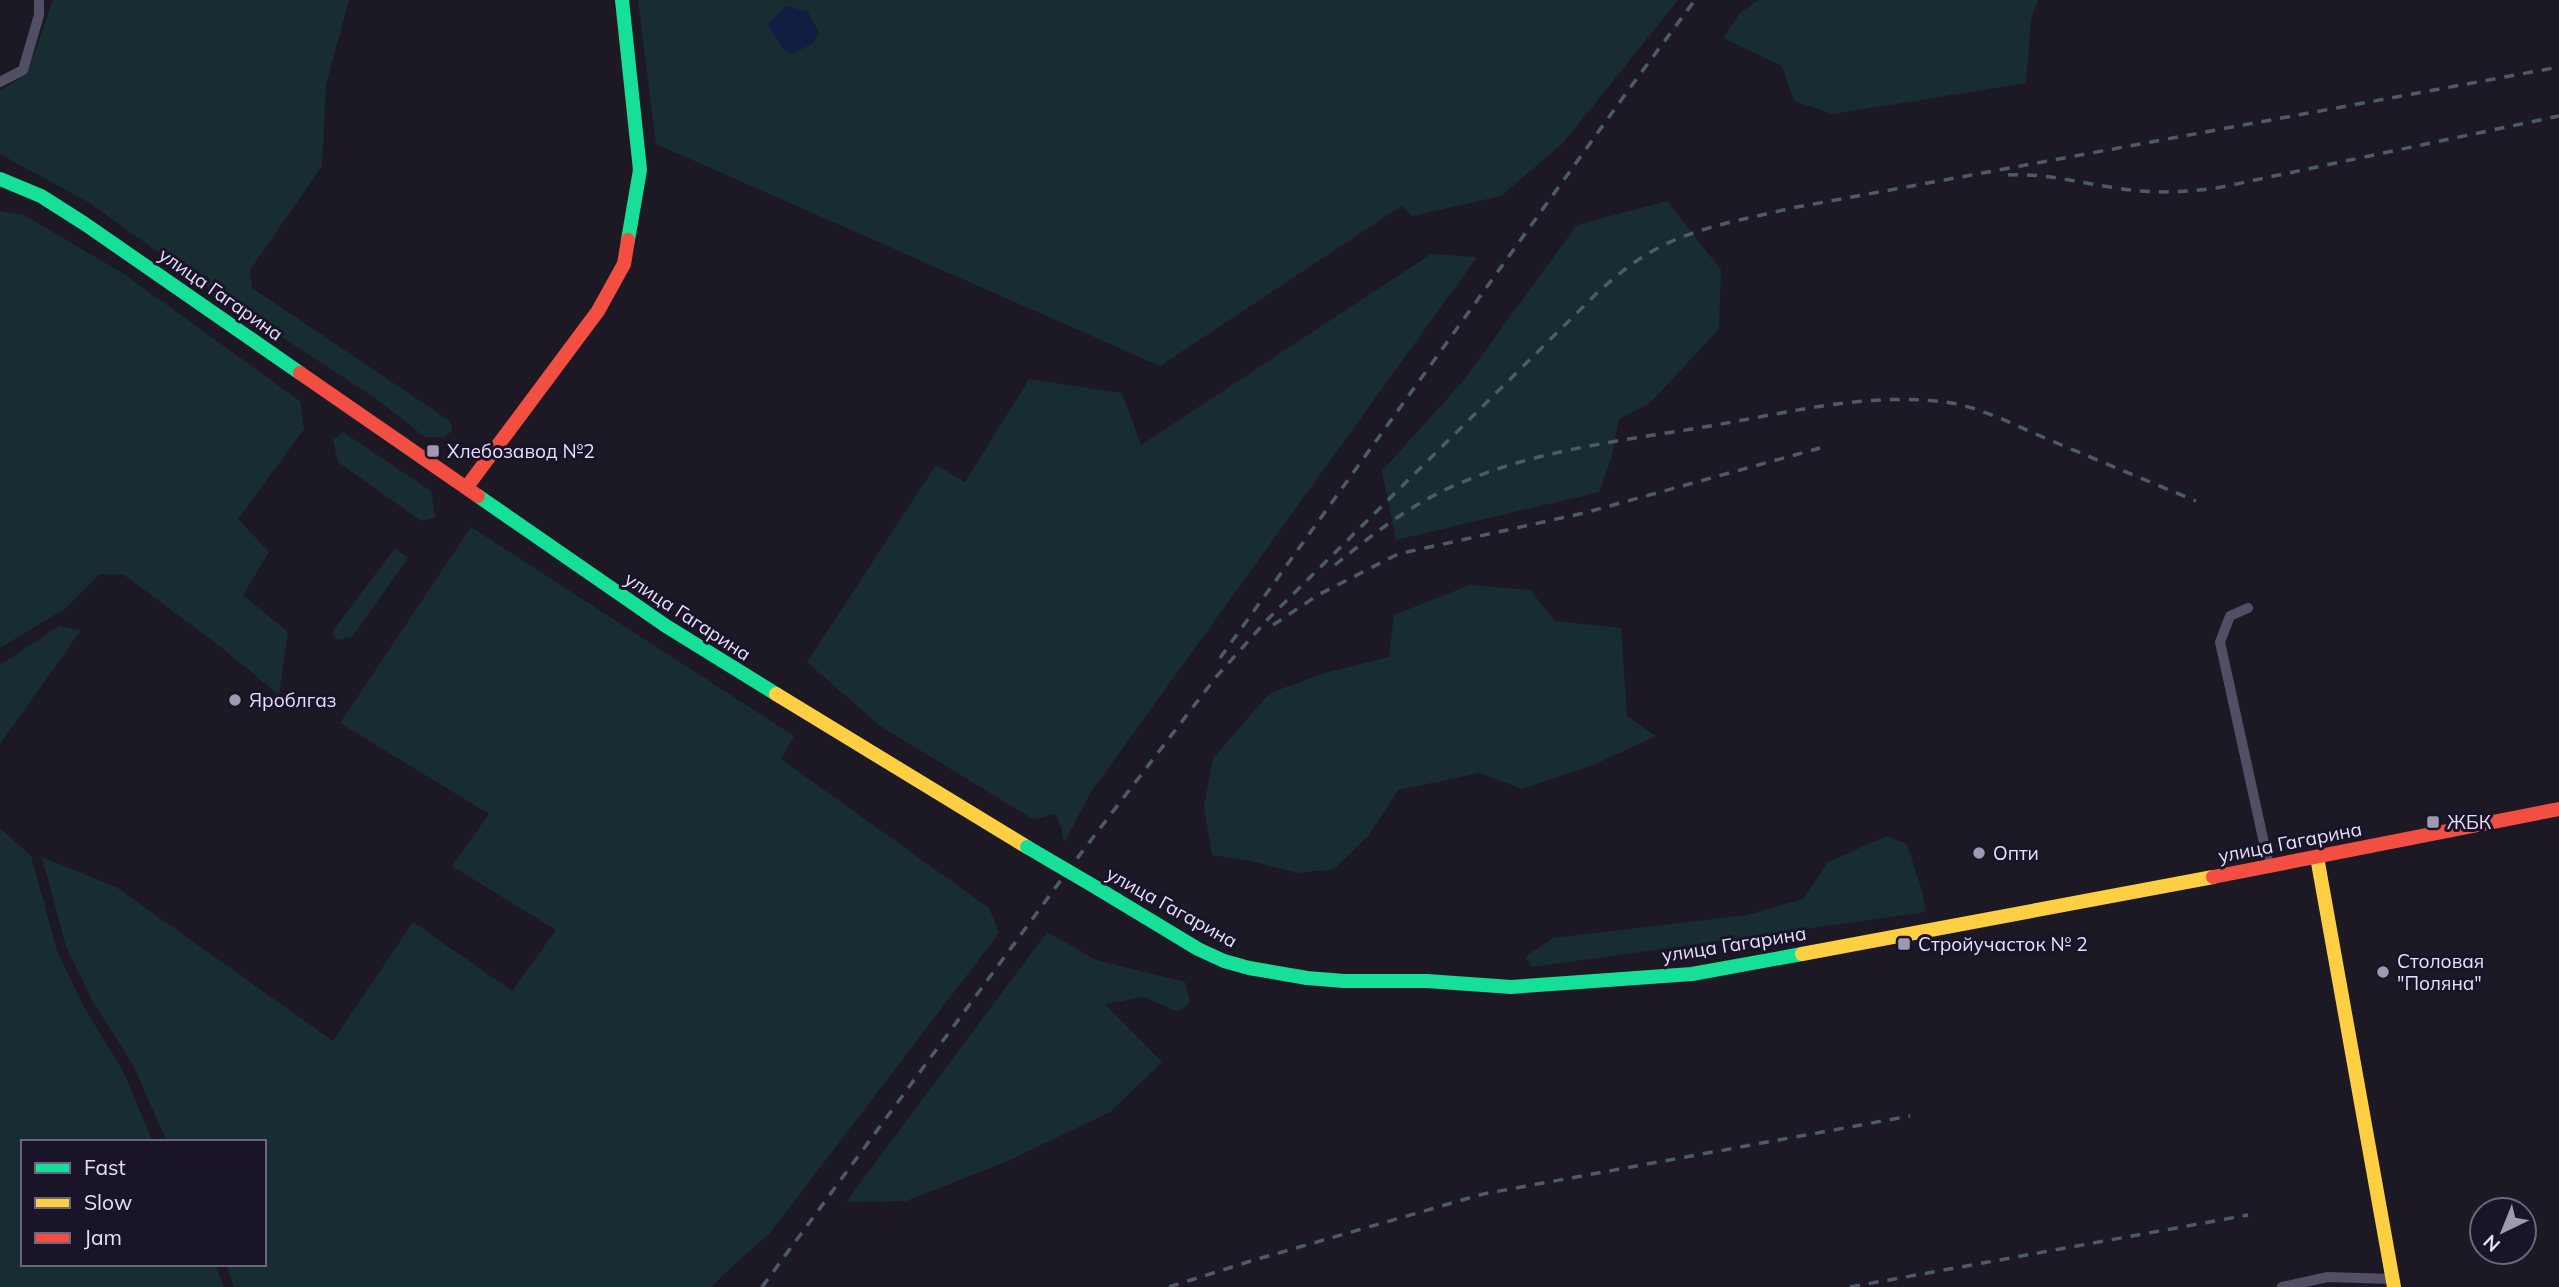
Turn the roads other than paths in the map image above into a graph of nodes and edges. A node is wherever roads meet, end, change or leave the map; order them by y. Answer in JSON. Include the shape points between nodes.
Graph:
{"nodes":[{"id":1,"x":39,"y":0,"type":"edge"},
{"id":2,"x":622,"y":0,"type":"edge"},
{"id":3,"x":0,"y":82,"type":"edge"},
{"id":4,"x":0,"y":179,"type":"edge"},
{"id":5,"x":466,"y":488,"type":"junction"},
{"id":6,"x":2248,"y":608,"type":"dead end"},
{"id":7,"x":2559,"y":809,"type":"edge"},
{"id":8,"x":2317,"y":857,"type":"junction"},
{"id":9,"x":2269,"y":866,"type":"junction"},
{"id":10,"x":2394,"y":1283,"type":"edge"},
{"id":11,"x":2282,"y":1287,"type":"edge"}],
"edges":[{"from":1,"to":3,"type":"street","via":[[23,70]]},
{"from":2,"to":5,"type":"main road","via":[[640,170],[624,264],[598,311]]},
{"from":4,"to":5,"type":"main road","name":"улица Гагарина","via":[[41,196],[85,224]]},
{"from":5,"to":9,"type":"main road","name":"улица Гагарина","bridge":true,"via":[[765,690],[1198,949],[1248,968],[1344,981],[1511,987],[1692,974]]},
{"from":6,"to":9,"type":"street","via":[[2230,616],[2220,642]]},
{"from":7,"to":8,"type":"main road","name":"улица Гагарина"},
{"from":8,"to":9,"type":"main road","name":"улица Гагарина"},
{"from":8,"to":10,"type":"main road"},
{"from":10,"to":11,"type":"street","via":[[2328,1277]]}]}
